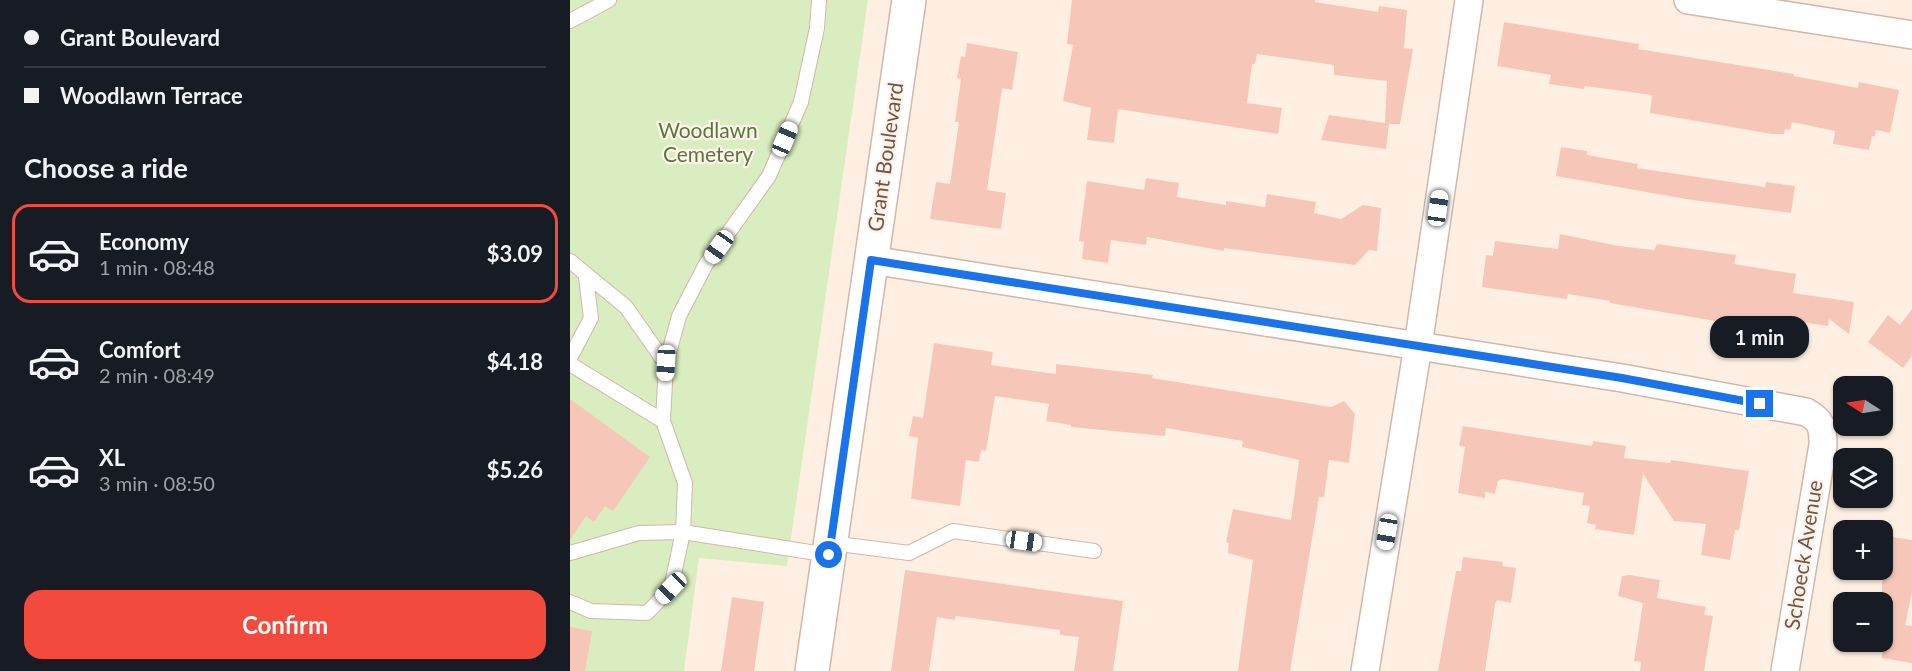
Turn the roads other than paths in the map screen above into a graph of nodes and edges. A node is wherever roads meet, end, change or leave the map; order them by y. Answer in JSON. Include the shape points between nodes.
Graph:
{"nodes":[{"id":1,"x":609,"y":0,"type":"edge"},
{"id":2,"x":819,"y":0,"type":"edge"},
{"id":3,"x":909,"y":0,"type":"edge"},
{"id":4,"x":1469,"y":0,"type":"edge"},
{"id":5,"x":1688,"y":0,"type":"edge"},
{"id":6,"x":570,"y":21,"type":"edge"},
{"id":7,"x":1912,"y":35,"type":"edge"},
{"id":8,"x":871,"y":260,"type":"junction"},
{"id":9,"x":570,"y":261,"type":"edge"},
{"id":10,"x":586,"y":277,"type":"junction"},
{"id":11,"x":1418,"y":346,"type":"junction"},
{"id":12,"x":570,"y":358,"type":"edge"},
{"id":13,"x":666,"y":363,"type":"junction"},
{"id":14,"x":570,"y":364,"type":"edge"},
{"id":15,"x":663,"y":421,"type":"junction"},
{"id":16,"x":683,"y":532,"type":"junction"},
{"id":17,"x":830,"y":549,"type":"junction"},
{"id":18,"x":1094,"y":551,"type":"dead end"},
{"id":19,"x":570,"y":552,"type":"edge"},
{"id":20,"x":570,"y":602,"type":"edge"},
{"id":21,"x":812,"y":671,"type":"edge"},
{"id":22,"x":1365,"y":671,"type":"edge"},
{"id":23,"x":1785,"y":671,"type":"edge"}],
"edges":[{"from":1,"to":6,"type":"lane"},
{"from":2,"to":13,"type":"lane","via":[[801,102],[769,176],[706,264],[679,316]]},
{"from":3,"to":8,"type":"street","name":"Grant Boulevard"},
{"from":4,"to":11,"type":"street"},
{"from":5,"to":7,"type":"street"},
{"from":8,"to":11,"type":"street"},
{"from":8,"to":17,"type":"street","name":"Grant Boulevard"},
{"from":9,"to":10,"type":"lane"},
{"from":10,"to":12,"type":"lane","via":[[591,318]]},
{"from":10,"to":13,"type":"lane","via":[[626,307]]},
{"from":11,"to":22,"type":"street"},
{"from":11,"to":23,"type":"street","name":"Schoeck Avenue","via":[[1622,378],[1806,412],[1819,420],[1823,445]]},
{"from":13,"to":15,"type":"lane"},
{"from":14,"to":15,"type":"lane"},
{"from":15,"to":16,"type":"lane","via":[[685,483]]},
{"from":16,"to":17,"type":"lane"},
{"from":16,"to":19,"type":"lane","via":[[639,532]]},
{"from":16,"to":20,"type":"lane","via":[[671,588],[647,613],[591,611]]},
{"from":17,"to":18,"type":"lane","via":[[909,553],[953,531]]},
{"from":17,"to":21,"type":"street","name":"Grant Boulevard"}]}
